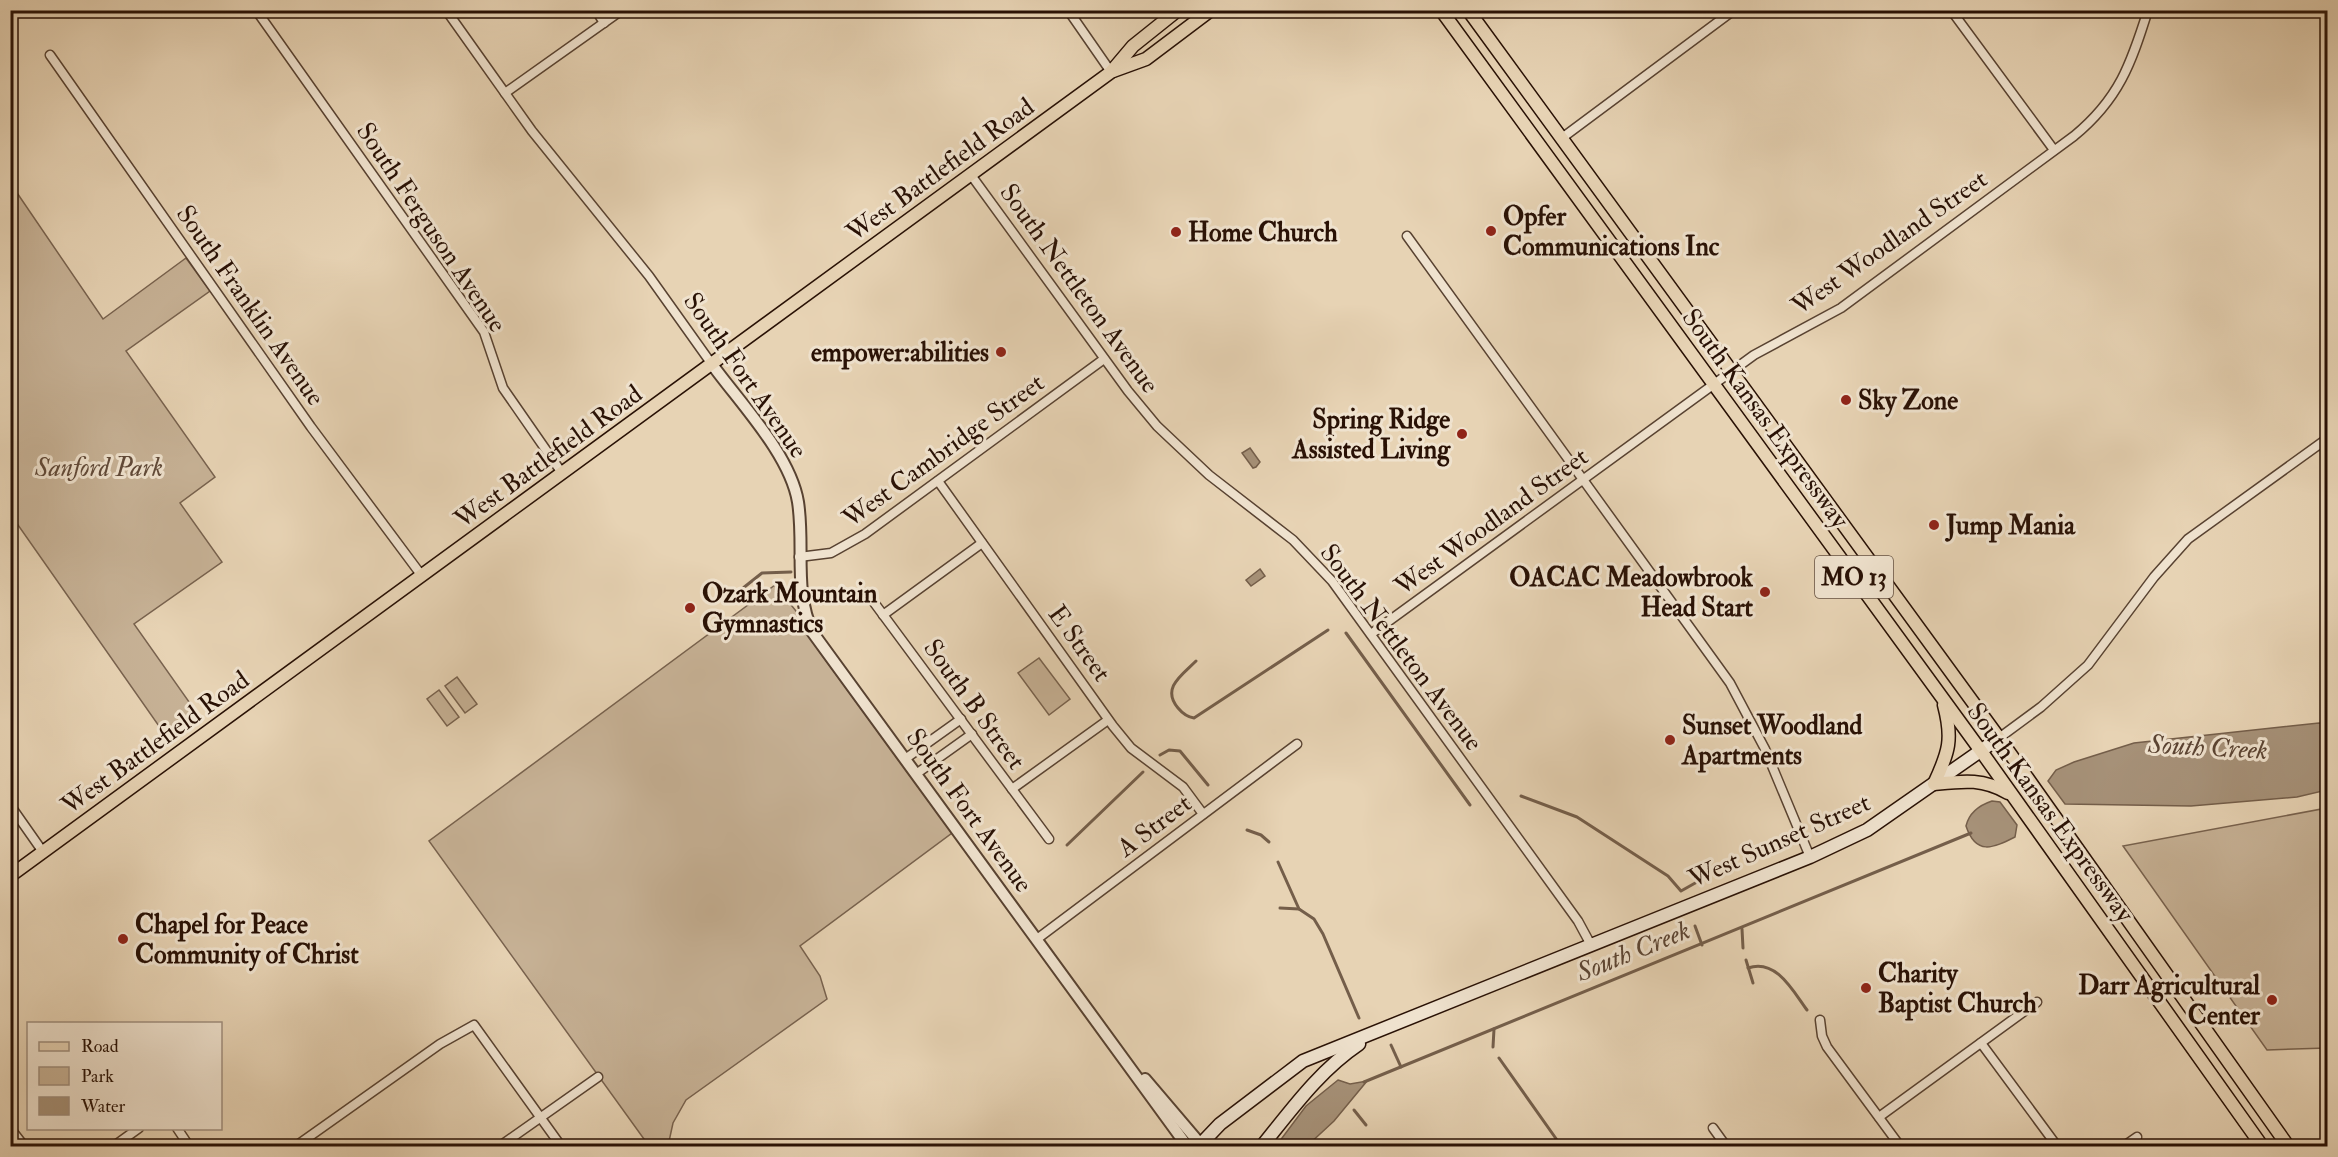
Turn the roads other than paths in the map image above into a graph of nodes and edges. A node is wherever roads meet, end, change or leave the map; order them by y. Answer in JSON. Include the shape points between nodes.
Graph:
{"nodes":[{"id":1,"x":256,"y":10,"type":"edge"},
{"id":2,"x":446,"y":10,"type":"edge"},
{"id":3,"x":596,"y":10,"type":"edge"},
{"id":4,"x":622,"y":10,"type":"edge"},
{"id":5,"x":1068,"y":10,"type":"edge"},
{"id":6,"x":1178,"y":10,"type":"edge"},
{"id":7,"x":1211,"y":10,"type":"edge"},
{"id":8,"x":1441,"y":10,"type":"edge"},
{"id":9,"x":1468,"y":10,"type":"edge"},
{"id":10,"x":1476,"y":10,"type":"edge"},
{"id":11,"x":1734,"y":10,"type":"edge"},
{"id":12,"x":1951,"y":10,"type":"edge"},
{"id":13,"x":2148,"y":10,"type":"edge"},
{"id":14,"x":604,"y":23,"type":"junction"},
{"id":15,"x":1488,"y":38,"type":"junction"},
{"id":16,"x":50,"y":55,"type":"dead end"},
{"id":17,"x":1112,"y":72,"type":"junction"},
{"id":18,"x":505,"y":93,"type":"junction"},
{"id":19,"x":1562,"y":138,"type":"junction"},
{"id":20,"x":2055,"y":150,"type":"junction"},
{"id":21,"x":971,"y":175,"type":"junction"},
{"id":22,"x":2328,"y":228,"type":"edge"},
{"id":23,"x":1407,"y":236,"type":"dead end"},
{"id":24,"x":2328,"y":251,"type":"edge"},
{"id":25,"x":1104,"y":359,"type":"junction"},
{"id":26,"x":711,"y":363,"type":"junction"},
{"id":27,"x":1732,"y":372,"type":"junction"},
{"id":28,"x":1715,"y":384,"type":"junction"},
{"id":29,"x":2328,"y":438,"type":"edge"},
{"id":30,"x":562,"y":473,"type":"junction"},
{"id":31,"x":1583,"y":480,"type":"junction"},
{"id":32,"x":938,"y":481,"type":"junction"},
{"id":33,"x":982,"y":543,"type":"junction"},
{"id":34,"x":799,"y":557,"type":"junction"},
{"id":35,"x":422,"y":576,"type":"junction"},
{"id":36,"x":867,"y":593,"type":"dead end"},
{"id":37,"x":883,"y":615,"type":"junction"},
{"id":38,"x":1371,"y":634,"type":"junction"},
{"id":39,"x":1941,"y":697,"type":"junction"},
{"id":40,"x":962,"y":719,"type":"junction"},
{"id":41,"x":1108,"y":720,"type":"junction"},
{"id":42,"x":972,"y":734,"type":"junction"},
{"id":43,"x":1999,"y":738,"type":"junction"},
{"id":44,"x":1297,"y":744,"type":"dead end"},
{"id":45,"x":1981,"y":751,"type":"junction"},
{"id":46,"x":905,"y":759,"type":"junction"},
{"id":47,"x":916,"y":774,"type":"junction"},
{"id":48,"x":1934,"y":784,"type":"junction"},
{"id":49,"x":1012,"y":789,"type":"junction"},
{"id":50,"x":2012,"y":795,"type":"junction"},
{"id":51,"x":10,"y":805,"type":"edge"},
{"id":52,"x":1203,"y":814,"type":"junction"},
{"id":53,"x":1049,"y":839,"type":"dead end"},
{"id":54,"x":43,"y":852,"type":"junction"},
{"id":55,"x":1810,"y":857,"type":"junction"},
{"id":56,"x":10,"y":876,"type":"edge"},
{"id":57,"x":1037,"y":939,"type":"junction"},
{"id":58,"x":1591,"y":945,"type":"junction"},
{"id":59,"x":2037,"y":1002,"type":"dead end"},
{"id":60,"x":1820,"y":1020,"type":"dead end"},
{"id":61,"x":1380,"y":1030,"type":"junction"},
{"id":62,"x":1981,"y":1044,"type":"junction"},
{"id":63,"x":1125,"y":1057,"type":"junction"},
{"id":64,"x":598,"y":1077,"type":"dead end"},
{"id":65,"x":1879,"y":1117,"type":"junction"},
{"id":66,"x":541,"y":1118,"type":"junction"},
{"id":67,"x":10,"y":1128,"type":"edge"},
{"id":68,"x":1713,"y":1128,"type":"dead end"},
{"id":69,"x":136,"y":1130,"type":"edge"},
{"id":70,"x":178,"y":1130,"type":"edge"},
{"id":71,"x":2137,"y":1137,"type":"dead end"},
{"id":72,"x":24,"y":1146,"type":"edge"},
{"id":73,"x":114,"y":1146,"type":"edge"},
{"id":74,"x":189,"y":1146,"type":"edge"},
{"id":75,"x":296,"y":1146,"type":"edge"},
{"id":76,"x":500,"y":1146,"type":"edge"},
{"id":77,"x":561,"y":1146,"type":"edge"},
{"id":78,"x":1187,"y":1146,"type":"edge"},
{"id":79,"x":1200,"y":1146,"type":"edge"},
{"id":80,"x":1262,"y":1146,"type":"edge"},
{"id":81,"x":1726,"y":1146,"type":"edge"},
{"id":82,"x":1900,"y":1146,"type":"edge"},
{"id":83,"x":2057,"y":1146,"type":"edge"},
{"id":84,"x":2124,"y":1146,"type":"edge"},
{"id":85,"x":2262,"y":1146,"type":"edge"},
{"id":86,"x":2288,"y":1146,"type":"edge"}],
"edges":[{"from":1,"to":30,"type":"street","name":"South Ferguson Avenue","via":[[484,332],[503,388]]},
{"from":2,"to":18,"type":"street","name":"South Fort Avenue"},
{"from":3,"to":14,"type":"street"},
{"from":4,"to":14,"type":"street"},
{"from":5,"to":17,"type":"street"},
{"from":6,"to":17,"type":"main road","name":"West Battlefield Road","via":[[1133,46]]},
{"from":7,"to":17,"type":"main road","name":"West Battlefield Road","via":[[1146,59]]},
{"from":8,"to":28,"type":"main road","name":"South Kansas Expressway","number":"MO 13"},
{"from":9,"to":15,"type":"main road","name":"South Kansas Expressway","number":"MO 13"},
{"from":10,"to":15,"type":"main road"},
{"from":11,"to":19,"type":"street"},
{"from":12,"to":20,"type":"street"},
{"from":13,"to":20,"type":"street","name":"West Woodland Street","via":[[2130,65],[2114,96],[2091,122]]},
{"from":14,"to":18,"type":"street"},
{"from":15,"to":19,"type":"main road","name":"South Kansas Expressway","number":"MO 13"},
{"from":16,"to":35,"type":"street","name":"South Franklin Avenue"},
{"from":17,"to":21,"type":"main road","name":"West Battlefield Road"},
{"from":18,"to":26,"type":"street","name":"South Fort Avenue","via":[[649,276]]},
{"from":19,"to":27,"type":"main road","name":"South Kansas Expressway","number":"MO 13"},
{"from":20,"to":27,"type":"street","name":"West Woodland Street","via":[[1841,308],[1769,346]]},
{"from":21,"to":25,"type":"street","name":"South Nettleton Avenue"},
{"from":21,"to":26,"type":"main road","name":"West Battlefield Road"},
{"from":22,"to":24,"type":"street"},
{"from":23,"to":31,"type":"street"},
{"from":25,"to":32,"type":"street","name":"West Cambridge Street"},
{"from":25,"to":38,"type":"street","name":"South Nettleton Avenue","via":[[1179,448],[1312,558]]},
{"from":26,"to":30,"type":"main road","name":"West Battlefield Road"},
{"from":26,"to":34,"type":"street","name":"South Fort Avenue","via":[[786,470],[798,502]]},
{"from":27,"to":28,"type":"street","name":"West Woodland Street"},
{"from":27,"to":43,"type":"main road","name":"South Kansas Expressway","number":"MO 13"},
{"from":28,"to":31,"type":"street","name":"West Woodland Street"},
{"from":28,"to":39,"type":"main road","name":"South Kansas Expressway","number":"MO 13"},
{"from":29,"to":43,"type":"street","name":"West Sunset Street","via":[[2181,546],[2088,665],[2041,708]]},
{"from":30,"to":35,"type":"main road","name":"West Battlefield Road"},
{"from":31,"to":38,"type":"street","name":"West Woodland Street"},
{"from":31,"to":55,"type":"street","via":[[1739,698]]},
{"from":32,"to":33,"type":"street","name":"E Street"},
{"from":32,"to":34,"type":"street","name":"West Cambridge Street","via":[[847,546],[831,553]]},
{"from":33,"to":37,"type":"street"},
{"from":33,"to":41,"type":"street","name":"E Street"},
{"from":34,"to":46,"type":"street","name":"South Fort Avenue","via":[[801,600],[813,633]]},
{"from":35,"to":54,"type":"main road","name":"West Battlefield Road"},
{"from":36,"to":37,"type":"street","name":"South B Street"},
{"from":37,"to":40,"type":"street","name":"South B Street"},
{"from":38,"to":58,"type":"street","name":"South Nettleton Avenue","via":[[1578,921]]},
{"from":39,"to":45,"type":"main road","name":"South Kansas Expressway","number":"MO 13"},
{"from":39,"to":48,"type":"main road","via":[[1949,727],[1949,746]]},
{"from":40,"to":42,"type":"street","name":"South B Street"},
{"from":40,"to":46,"type":"street"},
{"from":41,"to":49,"type":"street"},
{"from":41,"to":52,"type":"street","name":"E Street","via":[[1131,748],[1183,787]]},
{"from":42,"to":47,"type":"street"},
{"from":42,"to":49,"type":"street","name":"South B Street"},
{"from":43,"to":45,"type":"main road","name":"West Sunset Street"},
{"from":43,"to":86,"type":"main road","name":"South Kansas Expressway","number":"MO 13"},
{"from":44,"to":52,"type":"street","name":"A Street"},
{"from":45,"to":48,"type":"main road","name":"West Sunset Street"},
{"from":45,"to":50,"type":"main road","name":"South Kansas Expressway","number":"MO 13"},
{"from":46,"to":47,"type":"street","name":"South Fort Avenue"},
{"from":47,"to":57,"type":"street","name":"South Fort Avenue"},
{"from":48,"to":50,"type":"main road","via":[[1990,783]]},
{"from":48,"to":55,"type":"main road","name":"West Sunset Street","via":[[1867,830]]},
{"from":49,"to":53,"type":"street","name":"South B Street"},
{"from":50,"to":85,"type":"main road","name":"South Kansas Expressway","number":"MO 13"},
{"from":51,"to":54,"type":"street"},
{"from":52,"to":57,"type":"street","name":"A Street"},
{"from":54,"to":56,"type":"main road","name":"West Battlefield Road"},
{"from":55,"to":58,"type":"main road","name":"West Sunset Street"},
{"from":57,"to":63,"type":"street","name":"South Fort Avenue"},
{"from":58,"to":61,"type":"main road","name":"West Sunset Street"},
{"from":59,"to":62,"type":"street"},
{"from":60,"to":65,"type":"street","via":[[1827,1047]]},
{"from":61,"to":79,"type":"main road","name":"West Sunset Street","via":[[1303,1061],[1220,1124]]},
{"from":61,"to":80,"type":"main road","name":"West Sunset Street","via":[[1335,1060]]},
{"from":62,"to":65,"type":"street"},
{"from":62,"to":83,"type":"street"},
{"from":63,"to":78,"type":"street","name":"South Fort Avenue"},
{"from":63,"to":79,"type":"street","name":"South Fort Avenue"},
{"from":64,"to":66,"type":"street"},
{"from":65,"to":82,"type":"street"},
{"from":66,"to":75,"type":"street","via":[[474,1024]]},
{"from":66,"to":76,"type":"street"},
{"from":66,"to":77,"type":"street"},
{"from":67,"to":72,"type":"street"},
{"from":68,"to":81,"type":"street"},
{"from":69,"to":73,"type":"street"},
{"from":70,"to":74,"type":"street"},
{"from":71,"to":84,"type":"street"}]}
